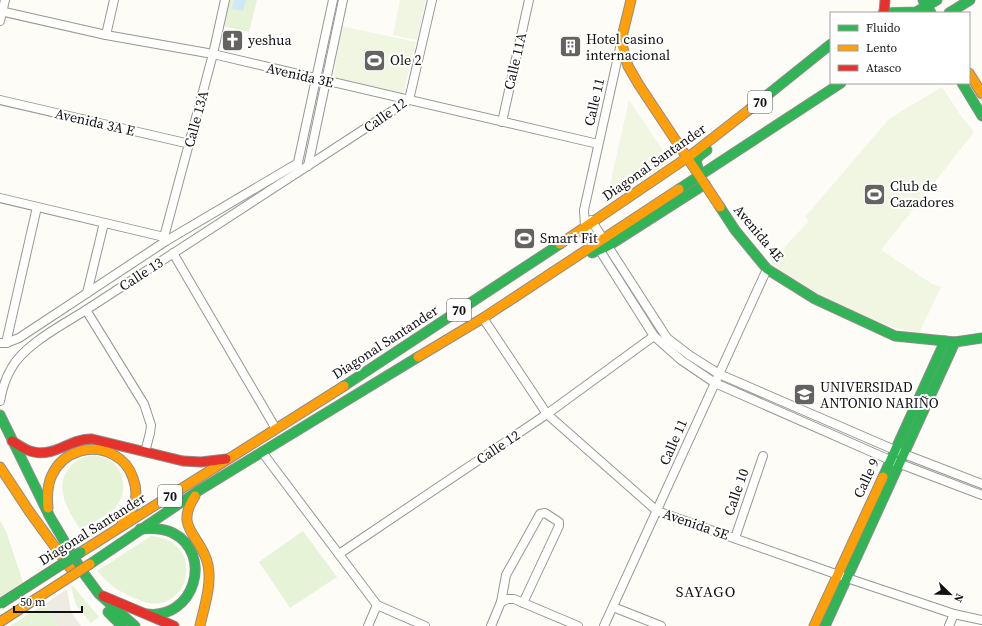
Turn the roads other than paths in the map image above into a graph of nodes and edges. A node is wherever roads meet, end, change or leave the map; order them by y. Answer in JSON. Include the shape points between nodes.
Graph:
{"nodes":[{"id":1,"x":5,"y":0,"type":"edge"},
{"id":2,"x":114,"y":0,"type":"edge"},
{"id":3,"x":225,"y":0,"type":"edge"},
{"id":4,"x":333,"y":0,"type":"edge"},
{"id":5,"x":343,"y":0,"type":"edge"},
{"id":6,"x":432,"y":0,"type":"edge"},
{"id":7,"x":529,"y":0,"type":"edge"},
{"id":8,"x":631,"y":0,"type":"edge"},
{"id":9,"x":885,"y":0,"type":"edge"},
{"id":10,"x":937,"y":0,"type":"edge"},
{"id":11,"x":970,"y":0,"type":"edge"},
{"id":12,"x":925,"y":7,"type":"edge"},
{"id":13,"x":1,"y":11,"type":"edge"},
{"id":14,"x":883,"y":12,"type":"edge"},
{"id":15,"x":890,"y":12,"type":"edge"},
{"id":16,"x":951,"y":12,"type":"edge"},
{"id":17,"x":0,"y":21,"type":"edge"},
{"id":18,"x":106,"y":36,"type":"junction"},
{"id":19,"x":621,"y":41,"type":"junction"},
{"id":20,"x":830,"y":45,"type":"edge"},
{"id":21,"x":213,"y":54,"type":"junction"},
{"id":22,"x":970,"y":75,"type":"edge"},
{"id":23,"x":316,"y":78,"type":"junction"},
{"id":24,"x":326,"y":81,"type":"junction"},
{"id":25,"x":963,"y":84,"type":"edge"},
{"id":26,"x":834,"y":86,"type":"edge"},
{"id":27,"x":771,"y":92,"type":"junction"},
{"id":28,"x":982,"y":94,"type":"edge"},
{"id":29,"x":0,"y":100,"type":"edge"},
{"id":30,"x":409,"y":100,"type":"junction"},
{"id":31,"x":982,"y":116,"type":"edge"},
{"id":32,"x":502,"y":122,"type":"junction"},
{"id":33,"x":190,"y":144,"type":"junction"},
{"id":34,"x":598,"y":144,"type":"junction"},
{"id":35,"x":687,"y":158,"type":"junction"},
{"id":36,"x":298,"y":162,"type":"junction"},
{"id":37,"x":308,"y":166,"type":"junction"},
{"id":38,"x":295,"y":174,"type":"junction"},
{"id":39,"x":702,"y":180,"type":"junction"},
{"id":40,"x":0,"y":198,"type":"edge"},
{"id":41,"x":37,"y":206,"type":"junction"},
{"id":42,"x":104,"y":223,"type":"junction"},
{"id":43,"x":589,"y":224,"type":"junction"},
{"id":44,"x":165,"y":239,"type":"junction"},
{"id":45,"x":606,"y":243,"type":"junction"},
{"id":46,"x":598,"y":247,"type":"junction"},
{"id":47,"x":173,"y":253,"type":"junction"},
{"id":48,"x":767,"y":269,"type":"junction"},
{"id":49,"x":86,"y":293,"type":"junction"},
{"id":50,"x":86,"y":310,"type":"junction"},
{"id":51,"x":483,"y":318,"type":"junction"},
{"id":52,"x":654,"y":336,"type":"junction"},
{"id":53,"x":982,"y":338,"type":"edge"},
{"id":54,"x":945,"y":342,"type":"junction"},
{"id":55,"x":955,"y":342,"type":"junction"},
{"id":56,"x":3,"y":343,"type":"edge"},
{"id":57,"x":719,"y":374,"type":"junction"},
{"id":58,"x":715,"y":383,"type":"junction"},
{"id":59,"x":0,"y":401,"type":"edge"},
{"id":60,"x":547,"y":414,"type":"junction"},
{"id":61,"x":0,"y":415,"type":"edge"},
{"id":62,"x":276,"y":428,"type":"junction"},
{"id":63,"x":12,"y":441,"type":"junction"},
{"id":64,"x":895,"y":450,"type":"junction"},
{"id":65,"x":145,"y":452,"type":"junction"},
{"id":66,"x":262,"y":452,"type":"junction"},
{"id":67,"x":904,"y":454,"type":"junction"},
{"id":68,"x":763,"y":456,"type":"dead end"},
{"id":69,"x":229,"y":459,"type":"junction"},
{"id":70,"x":890,"y":460,"type":"junction"},
{"id":71,"x":899,"y":464,"type":"junction"},
{"id":72,"x":0,"y":467,"type":"edge"},
{"id":73,"x":982,"y":484,"type":"edge"},
{"id":74,"x":198,"y":491,"type":"junction"},
{"id":75,"x":982,"y":495,"type":"edge"},
{"id":76,"x":657,"y":511,"type":"junction"},
{"id":77,"x":50,"y":516,"type":"junction"},
{"id":78,"x":140,"y":529,"type":"junction"},
{"id":79,"x":111,"y":533,"type":"junction"},
{"id":80,"x":735,"y":538,"type":"junction"},
{"id":81,"x":338,"y":554,"type":"junction"},
{"id":82,"x":837,"y":575,"type":"junction"},
{"id":83,"x":847,"y":578,"type":"junction"},
{"id":84,"x":99,"y":594,"type":"junction"},
{"id":85,"x":504,"y":601,"type":"junction"},
{"id":86,"x":523,"y":603,"type":"junction"},
{"id":87,"x":0,"y":604,"type":"edge"},
{"id":88,"x":377,"y":605,"type":"junction"},
{"id":89,"x":613,"y":607,"type":"junction"},
{"id":90,"x":147,"y":614,"type":"junction"},
{"id":91,"x":954,"y":614,"type":"junction"},
{"id":92,"x":982,"y":620,"type":"edge"},
{"id":93,"x":0,"y":622,"type":"edge"},
{"id":94,"x":122,"y":626,"type":"edge"},
{"id":95,"x":135,"y":626,"type":"edge"},
{"id":96,"x":174,"y":626,"type":"edge"},
{"id":97,"x":200,"y":626,"type":"edge"},
{"id":98,"x":368,"y":626,"type":"edge"},
{"id":99,"x":425,"y":626,"type":"edge"},
{"id":100,"x":491,"y":626,"type":"edge"},
{"id":101,"x":578,"y":626,"type":"edge"},
{"id":102,"x":604,"y":626,"type":"edge"},
{"id":103,"x":662,"y":626,"type":"edge"},
{"id":104,"x":814,"y":626,"type":"edge"},
{"id":105,"x":825,"y":626,"type":"edge"},
{"id":106,"x":949,"y":626,"type":"edge"}],
"edges":[{"from":1,"to":13,"type":"street"},
{"from":2,"to":18,"type":"street"},
{"from":3,"to":21,"type":"street","name":"Calle 13A"},
{"from":4,"to":23,"type":"street"},
{"from":5,"to":24,"type":"street"},
{"from":6,"to":30,"type":"street","name":"Calle 12"},
{"from":7,"to":32,"type":"street","name":"Calle 11A"},
{"from":8,"to":19,"type":"main road","name":"Calle 11"},
{"from":9,"to":14,"type":"main road"},
{"from":10,"to":12,"type":"main road"},
{"from":11,"to":16,"type":"main road"},
{"from":12,"to":15,"type":"main road"},
{"from":13,"to":17,"type":"street"},
{"from":13,"to":18,"type":"street","name":"Avenida 3E"},
{"from":18,"to":21,"type":"street","name":"Avenida 3E"},
{"from":19,"to":34,"type":"street","name":"Calle 11"},
{"from":19,"to":35,"type":"main road","name":"Avenida 4E","via":[[625,60],[633,76]]},
{"from":20,"to":27,"type":"main road","name":"Diagonal Santander","number":"70"},
{"from":21,"to":23,"type":"street","name":"Avenida 3E"},
{"from":21,"to":33,"type":"street","name":"Calle 13A"},
{"from":22,"to":28,"type":"main road"},
{"from":23,"to":24,"type":"street","name":"Avenida 3E"},
{"from":23,"to":36,"type":"street"},
{"from":24,"to":30,"type":"street","name":"Avenida 3E"},
{"from":24,"to":37,"type":"street"},
{"from":25,"to":31,"type":"main road"},
{"from":26,"to":39,"type":"main road","number":"70"},
{"from":27,"to":35,"type":"main road","name":"Diagonal Santander","number":"70"},
{"from":27,"to":39,"type":"main road","via":[[748,119],[699,156],[695,163]]},
{"from":29,"to":33,"type":"street","name":"Avenida 3A E"},
{"from":30,"to":32,"type":"street","name":"Avenida 3E"},
{"from":30,"to":37,"type":"street","name":"Calle 12"},
{"from":32,"to":34,"type":"street","name":"Avenida 3E"},
{"from":33,"to":44,"type":"street","name":"Calle 13A"},
{"from":34,"to":43,"type":"street","name":"Calle 11","via":[[584,210]]},
{"from":35,"to":39,"type":"main road","name":"Avenida 4E"},
{"from":35,"to":43,"type":"main road","name":"Diagonal Santander","number":"70"},
{"from":36,"to":38,"type":"street"},
{"from":36,"to":44,"type":"street","name":"Calle 13"},
{"from":37,"to":38,"type":"street","name":"Calle 12"},
{"from":38,"to":47,"type":"street","name":"Calle 13"},
{"from":39,"to":45,"type":"main road","name":"Diagonal Santander"},
{"from":39,"to":48,"type":"main road","name":"Avenida 4E","via":[[735,230]]},
{"from":40,"to":41,"type":"street"},
{"from":41,"to":42,"type":"street"},
{"from":41,"to":56,"type":"street"},
{"from":42,"to":44,"type":"street"},
{"from":42,"to":49,"type":"street"},
{"from":43,"to":45,"type":"street"},
{"from":43,"to":46,"type":"street"},
{"from":43,"to":62,"type":"main road","name":"Diagonal Santander","number":"70"},
{"from":44,"to":49,"type":"street","name":"Calle 13"},
{"from":45,"to":46,"type":"main road","name":"Diagonal Santander"},
{"from":45,"to":57,"type":"street","via":[[667,338]]},
{"from":46,"to":51,"type":"main road","name":"Diagonal Santander","number":"70","via":[[570,261]]},
{"from":46,"to":52,"type":"street"},
{"from":47,"to":50,"type":"street","name":"Calle 13"},
{"from":47,"to":62,"type":"street"},
{"from":48,"to":54,"type":"main road","name":"Avenida 4E","via":[[815,299],[895,336]]},
{"from":48,"to":57,"type":"street","name":"Calle 11"},
{"from":49,"to":56,"type":"street","name":"Calle 13","via":[[19,338]]},
{"from":50,"to":59,"type":"street","name":"Calle 13","via":[[25,352],[11,367]]},
{"from":50,"to":65,"type":"street","via":[[144,404],[151,425]]},
{"from":51,"to":60,"type":"street","name":"Avenida 5E"},
{"from":51,"to":66,"type":"main road","name":"Diagonal Santander","number":"70"},
{"from":52,"to":58,"type":"street","via":[[681,360]]},
{"from":52,"to":60,"type":"street","name":"Calle 12"},
{"from":53,"to":55,"type":"main road","name":"Avenida 4E"},
{"from":54,"to":55,"type":"main road","name":"Avenida 4E"},
{"from":54,"to":64,"type":"main road","name":"Calle 9"},
{"from":55,"to":67,"type":"main road","name":"Calle 9"},
{"from":57,"to":58,"type":"street","name":"Calle 11"},
{"from":57,"to":64,"type":"street"},
{"from":58,"to":70,"type":"street"},
{"from":58,"to":76,"type":"street","name":"Calle 11"},
{"from":60,"to":76,"type":"street","name":"Avenida 5E"},
{"from":60,"to":81,"type":"street","name":"Calle 12"},
{"from":61,"to":63,"type":"main road"},
{"from":62,"to":69,"type":"main road","name":"Diagonal Santander","number":"70"},
{"from":63,"to":65,"type":"main road","via":[[37,453],[52,452],[73,442],[87,439],[104,440]]},
{"from":63,"to":77,"type":"main road"},
{"from":64,"to":67,"type":"street"},
{"from":64,"to":70,"type":"main road","name":"Calle 9"},
{"from":65,"to":69,"type":"main road","via":[[183,461]]},
{"from":66,"to":74,"type":"main road","name":"Diagonal Santander","number":"70"},
{"from":66,"to":81,"type":"street"},
{"from":67,"to":71,"type":"main road","name":"Calle 9"},
{"from":67,"to":73,"type":"street"},
{"from":68,"to":80,"type":"street","name":"Calle 10"},
{"from":69,"to":79,"type":"main road","name":"Diagonal Santander","number":"70"},
{"from":70,"to":71,"type":"street"},
{"from":70,"to":82,"type":"main road","name":"Calle 9"},
{"from":71,"to":75,"type":"street"},
{"from":71,"to":83,"type":"main road","name":"Calle 9"},
{"from":72,"to":94,"type":"main road","via":[[82,584]]},
{"from":74,"to":78,"type":"main road","name":"Diagonal Santander","number":"70"},
{"from":74,"to":97,"type":"main road","via":[[186,514],[188,525],[208,565]]},
{"from":76,"to":80,"type":"street","name":"Avenida 5E"},
{"from":76,"to":89,"type":"street","name":"Calle 11"},
{"from":77,"to":79,"type":"main road","via":[[47,492],[55,468],[64,458],[76,451],[101,449],[115,455],[126,464],[136,486],[136,499],[131,511]]},
{"from":77,"to":84,"type":"main road","via":[[82,571]]},
{"from":78,"to":90,"type":"main road","via":[[160,529],[178,535],[188,547],[196,567],[193,586],[183,603],[165,614]]},
{"from":78,"to":93,"type":"main road","name":"Diagonal Santander","number":"70","bridge":true},
{"from":79,"to":87,"type":"main road","name":"Diagonal Santander","number":"70","bridge":true},
{"from":80,"to":82,"type":"street","name":"Avenida 5E"},
{"from":81,"to":88,"type":"street"},
{"from":82,"to":83,"type":"street","name":"Avenida 5E"},
{"from":82,"to":104,"type":"main road","name":"Calle 9"},
{"from":83,"to":91,"type":"street","name":"Avenida 5E"},
{"from":83,"to":105,"type":"main road","name":"Calle 9"},
{"from":84,"to":90,"type":"main road"},
{"from":84,"to":95,"type":"main road"},
{"from":85,"to":86,"type":"street","via":[[514,599]]},
{"from":85,"to":86,"type":"street","via":[[506,575],[540,514],[545,512],[559,522],[559,526]]},
{"from":85,"to":100,"type":"street"},
{"from":86,"to":101,"type":"street"},
{"from":88,"to":98,"type":"street"},
{"from":88,"to":99,"type":"street"},
{"from":89,"to":102,"type":"street","name":"Calle 11"},
{"from":89,"to":103,"type":"street"},
{"from":90,"to":96,"type":"main road"},
{"from":91,"to":92,"type":"street","name":"Avenida 5E"},
{"from":91,"to":106,"type":"street"}]}
